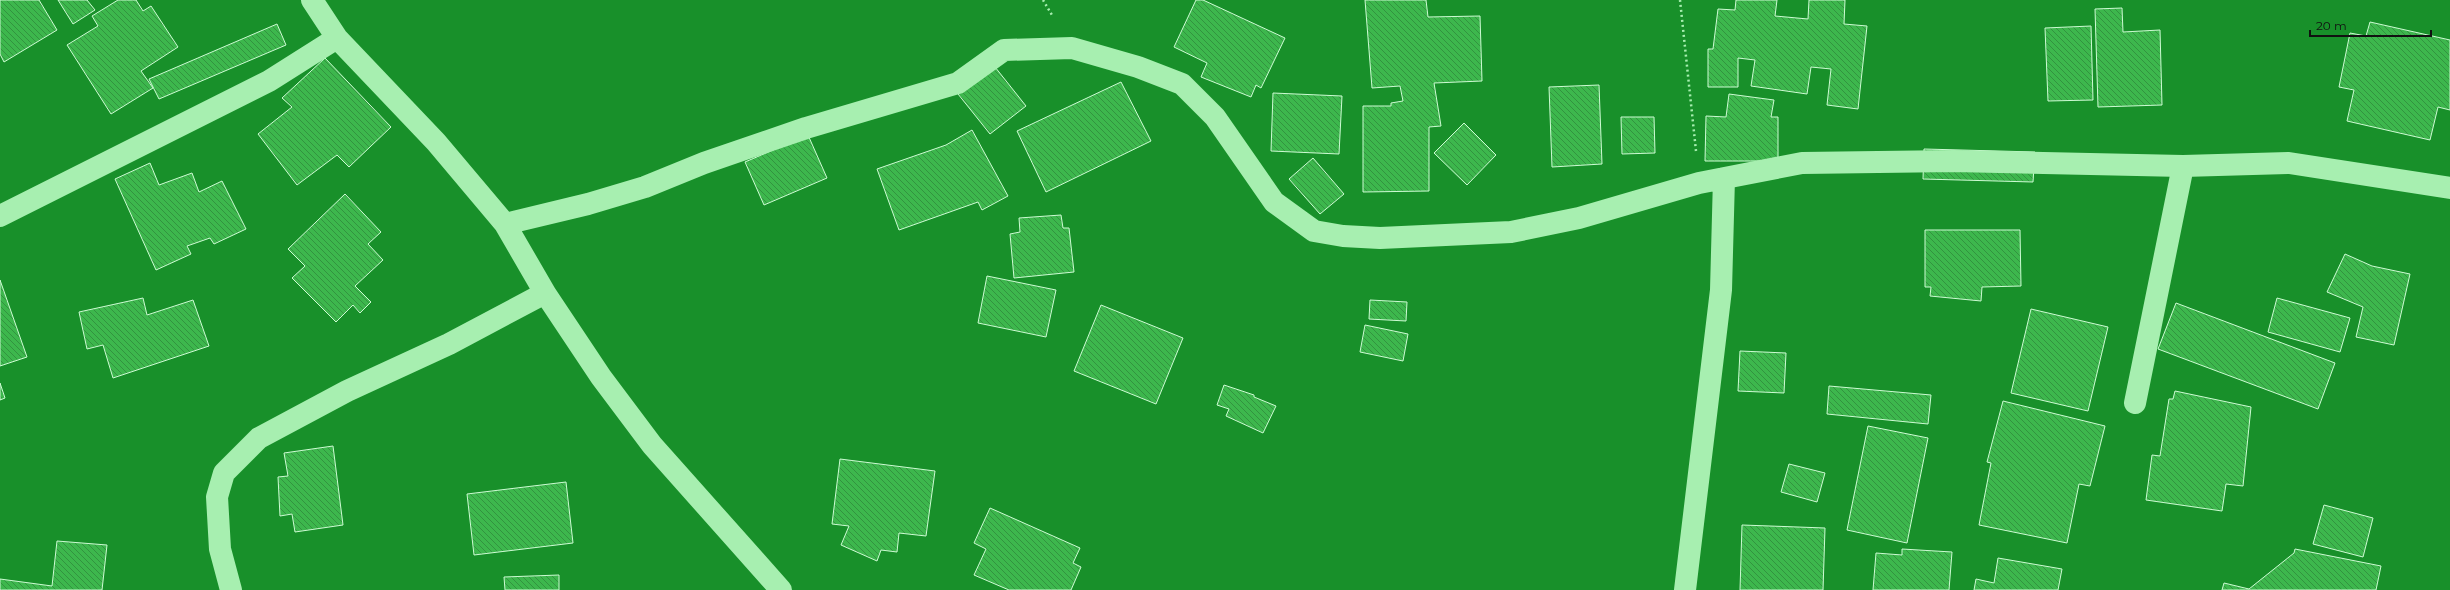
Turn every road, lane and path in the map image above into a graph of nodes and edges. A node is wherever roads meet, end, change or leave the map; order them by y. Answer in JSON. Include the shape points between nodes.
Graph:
{"nodes":[{"id":1,"x":312,"y":0,"type":"edge"},
{"id":2,"x":1680,"y":0,"type":"edge"},
{"id":3,"x":337,"y":38,"type":"junction"},
{"id":4,"x":2183,"y":166,"type":"junction"},
{"id":5,"x":1724,"y":178,"type":"junction"},
{"id":6,"x":1699,"y":183,"type":"junction"},
{"id":7,"x":2450,"y":188,"type":"edge"},
{"id":8,"x":0,"y":216,"type":"edge"},
{"id":9,"x":505,"y":224,"type":"junction"},
{"id":10,"x":545,"y":293,"type":"junction"},
{"id":11,"x":2135,"y":404,"type":"dead end"},
{"id":12,"x":231,"y":590,"type":"edge"},
{"id":13,"x":780,"y":590,"type":"edge"},
{"id":14,"x":1686,"y":590,"type":"edge"}],
"edges":[{"from":1,"to":3,"type":"street"},
{"from":2,"to":6,"type":"path"},
{"from":3,"to":8,"type":"street","via":[[269,81]]},
{"from":3,"to":9,"type":"street","via":[[436,142]]},
{"from":4,"to":5,"type":"street","via":[[1954,161],[1802,163]]},
{"from":4,"to":7,"type":"street","via":[[2289,163]]},
{"from":4,"to":11,"type":"street"},
{"from":5,"to":6,"type":"street"},
{"from":5,"to":14,"type":"street","via":[[1721,290]]},
{"from":6,"to":9,"type":"street","via":[[1579,218],[1511,232],[1380,238],[1314,231],[1274,202],[1215,117],[1182,84],[1138,67],[1072,48],[1004,50],[958,83],[806,128],[704,163],[645,187]]},
{"from":9,"to":10,"type":"street"},
{"from":10,"to":12,"type":"street","via":[[449,344],[347,391],[259,438],[224,473],[217,497],[220,549]]},
{"from":10,"to":13,"type":"street","via":[[601,377],[652,445]]}]}
